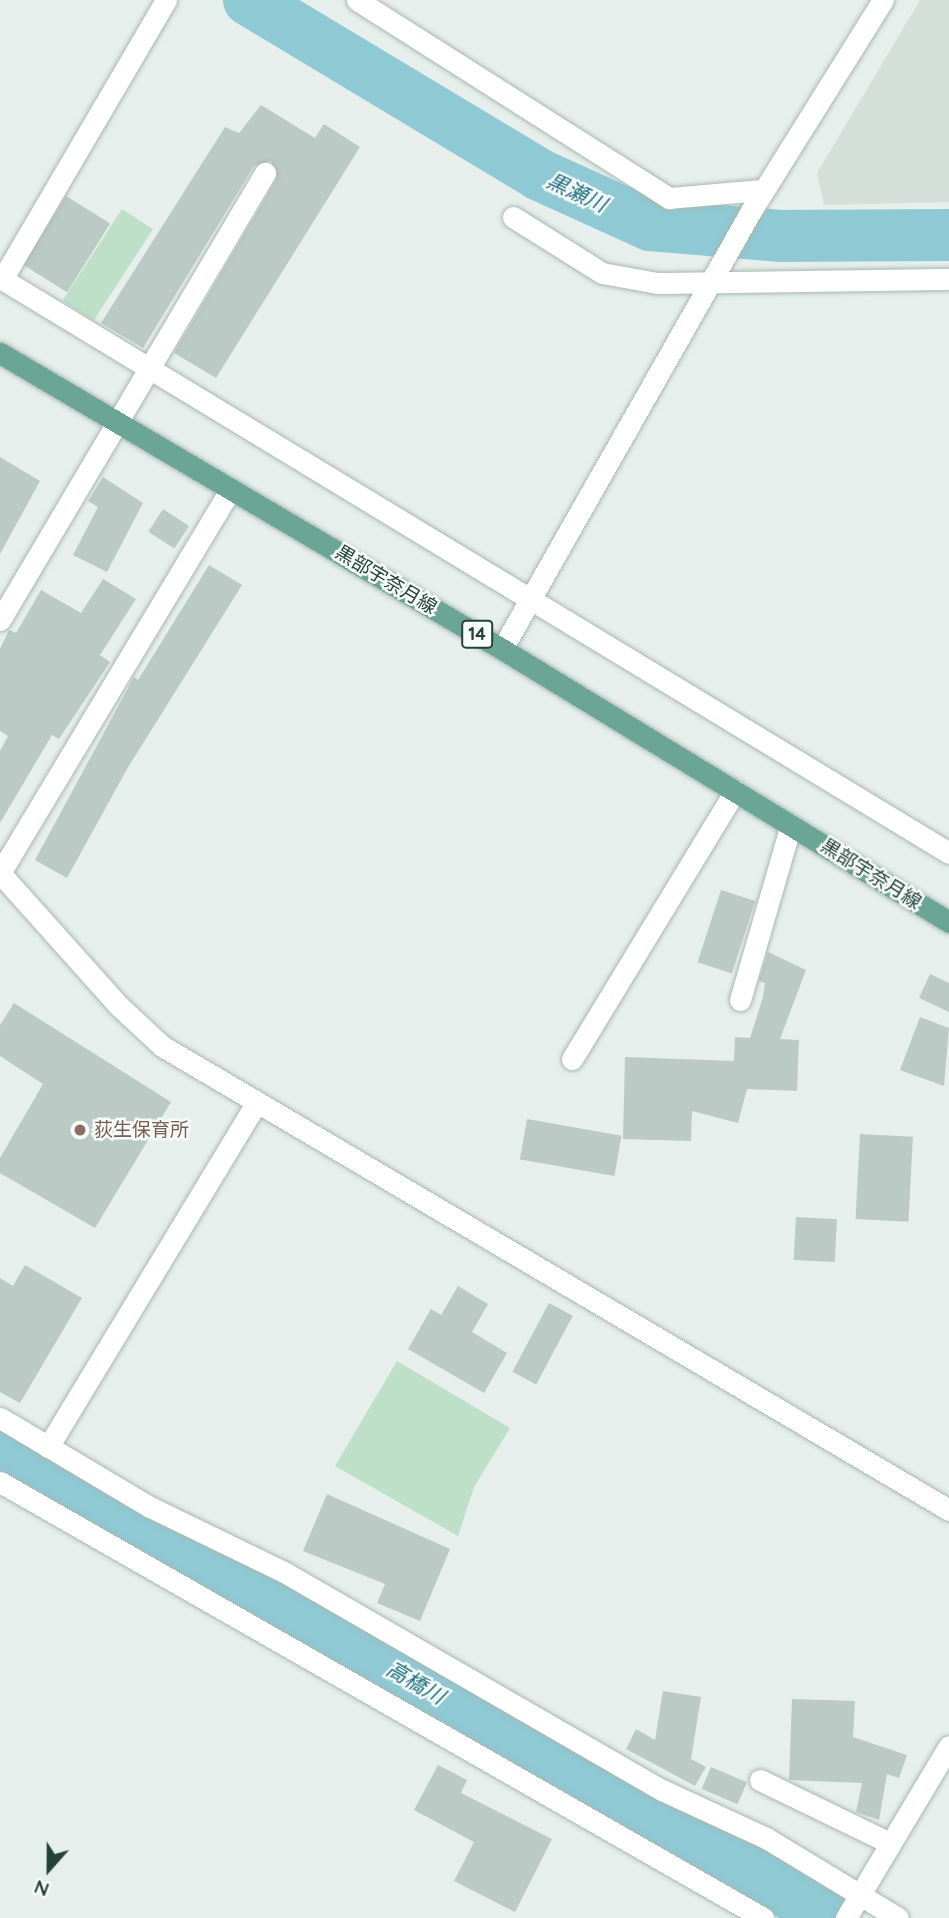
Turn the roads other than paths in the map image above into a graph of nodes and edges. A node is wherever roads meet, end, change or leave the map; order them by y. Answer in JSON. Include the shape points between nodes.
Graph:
{"nodes":[{"id":1,"x":166,"y":0,"type":"edge"},
{"id":2,"x":356,"y":0,"type":"edge"},
{"id":3,"x":883,"y":0,"type":"edge"},
{"id":4,"x":265,"y":173,"type":"dead end"},
{"id":5,"x":764,"y":190,"type":"junction"},
{"id":6,"x":513,"y":217,"type":"dead end"},
{"id":7,"x":1,"y":279,"type":"edge"},
{"id":8,"x":949,"y":279,"type":"edge"},
{"id":9,"x":712,"y":286,"type":"junction"},
{"id":10,"x":0,"y":353,"type":"edge"},
{"id":11,"x":148,"y":368,"type":"junction"},
{"id":12,"x":116,"y":421,"type":"junction"},
{"id":13,"x":231,"y":489,"type":"junction"},
{"id":14,"x":530,"y":600,"type":"junction"},
{"id":15,"x":0,"y":620,"type":"edge"},
{"id":16,"x":502,"y":649,"type":"junction"},
{"id":17,"x":735,"y":791,"type":"junction"},
{"id":18,"x":791,"y":825,"type":"junction"},
{"id":19,"x":949,"y":853,"type":"edge"},
{"id":20,"x":0,"y":873,"type":"edge"},
{"id":21,"x":949,"y":922,"type":"edge"},
{"id":22,"x":740,"y":1000,"type":"dead end"},
{"id":23,"x":572,"y":1059,"type":"dead end"},
{"id":24,"x":257,"y":1102,"type":"junction"},
{"id":25,"x":0,"y":1418,"type":"edge"},
{"id":26,"x":48,"y":1447,"type":"junction"},
{"id":27,"x":0,"y":1482,"type":"edge"},
{"id":28,"x":949,"y":1510,"type":"edge"},
{"id":29,"x":949,"y":1746,"type":"edge"},
{"id":30,"x":760,"y":1780,"type":"dead end"},
{"id":31,"x":890,"y":1843,"type":"junction"},
{"id":32,"x":859,"y":1895,"type":"junction"},
{"id":33,"x":764,"y":1918,"type":"edge"},
{"id":34,"x":846,"y":1918,"type":"edge"},
{"id":35,"x":898,"y":1918,"type":"edge"}],
"edges":[{"from":1,"to":7,"type":"street"},
{"from":2,"to":5,"type":"street","via":[[669,198]]},
{"from":3,"to":5,"type":"street"},
{"from":4,"to":11,"type":"street"},
{"from":5,"to":9,"type":"street"},
{"from":6,"to":9,"type":"street","via":[[602,273]]},
{"from":7,"to":11,"type":"street"},
{"from":8,"to":9,"type":"street"},
{"from":9,"to":14,"type":"street"},
{"from":10,"to":12,"type":"main road","name":"黒部宇奈月線","number":"14"},
{"from":11,"to":12,"type":"street"},
{"from":11,"to":14,"type":"street"},
{"from":12,"to":13,"type":"main road","name":"黒部宇奈月線","number":"14"},
{"from":12,"to":15,"type":"street"},
{"from":13,"to":16,"type":"main road","name":"黒部宇奈月線","number":"14"},
{"from":13,"to":20,"type":"street"},
{"from":14,"to":16,"type":"street"},
{"from":14,"to":19,"type":"street"},
{"from":16,"to":17,"type":"main road","name":"黒部宇奈月線","number":"14"},
{"from":17,"to":18,"type":"main road","name":"黒部宇奈月線","number":"14"},
{"from":17,"to":23,"type":"street"},
{"from":18,"to":21,"type":"main road","name":"黒部宇奈月線","number":"14"},
{"from":18,"to":22,"type":"street"},
{"from":20,"to":24,"type":"street","via":[[118,1006],[162,1046]]},
{"from":24,"to":26,"type":"street"},
{"from":24,"to":28,"type":"street"},
{"from":25,"to":26,"type":"street"},
{"from":26,"to":32,"type":"street","via":[[150,1507],[284,1572],[662,1790],[766,1838]]},
{"from":27,"to":33,"type":"street"},
{"from":29,"to":31,"type":"street"},
{"from":30,"to":31,"type":"street"},
{"from":31,"to":32,"type":"street"},
{"from":32,"to":34,"type":"street"},
{"from":32,"to":35,"type":"street"}]}
